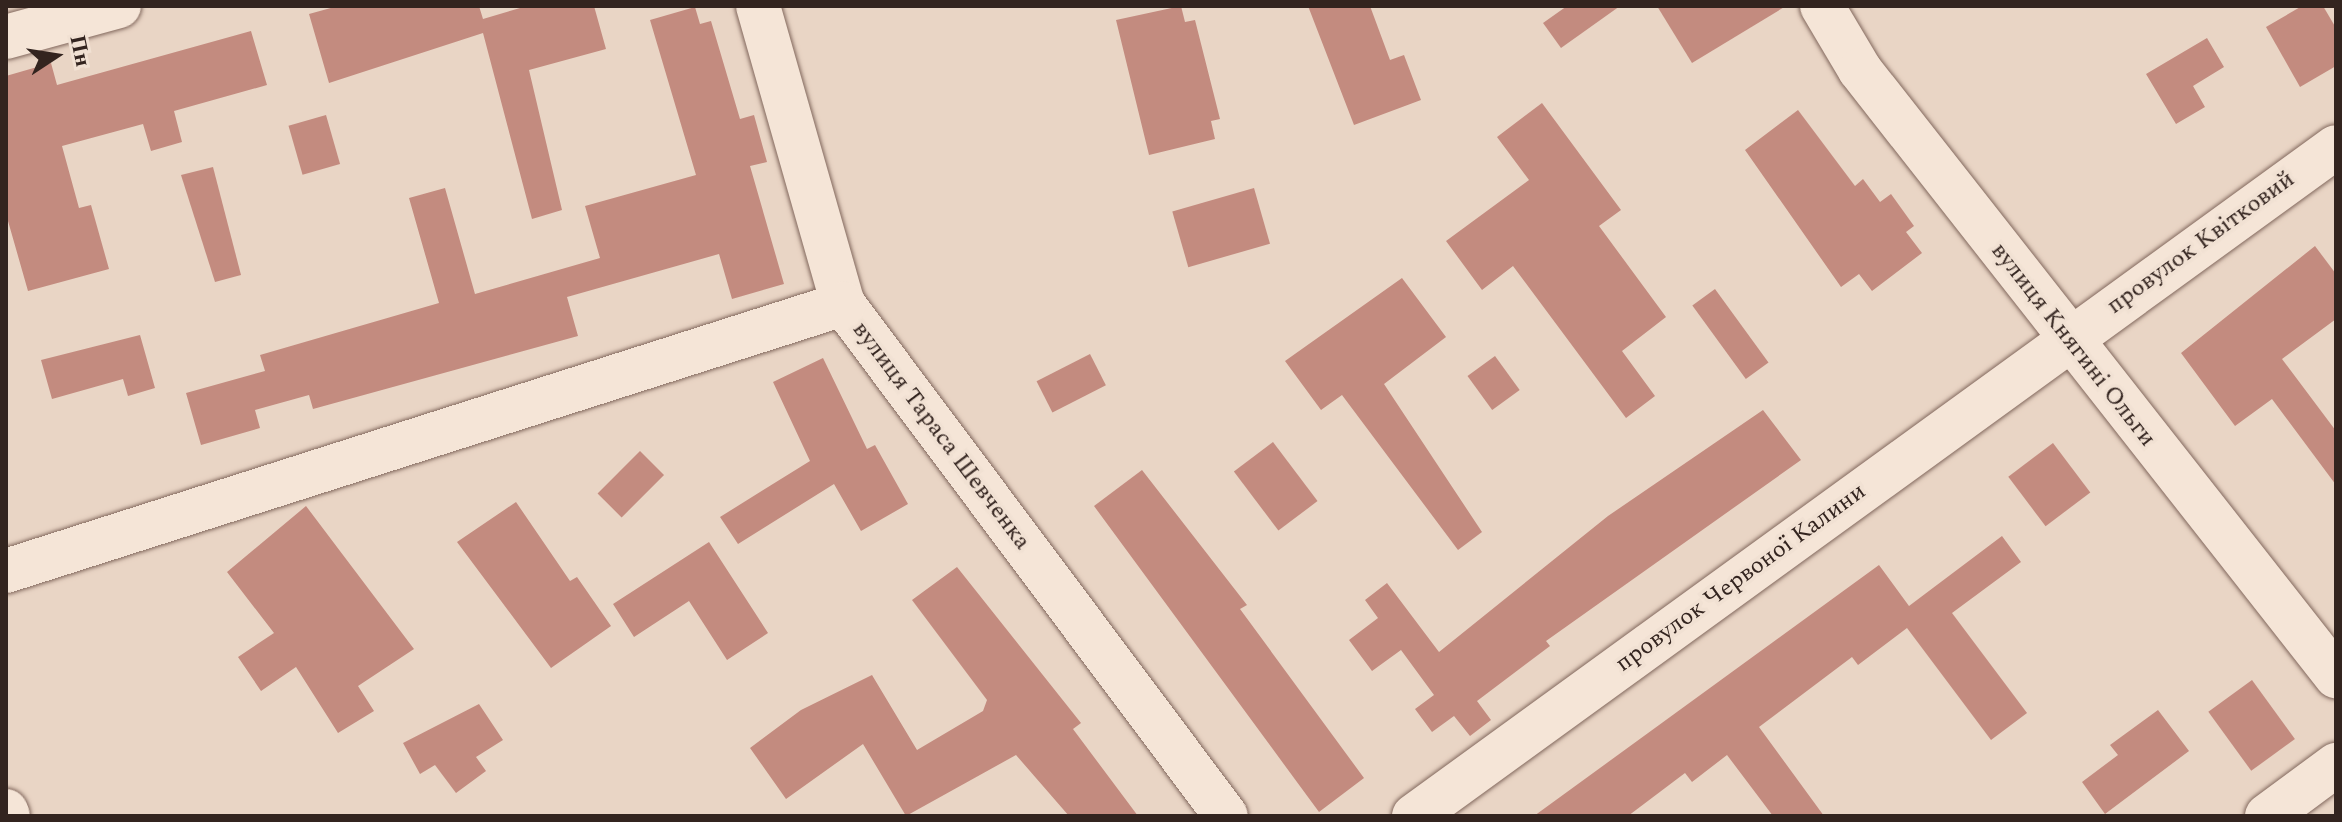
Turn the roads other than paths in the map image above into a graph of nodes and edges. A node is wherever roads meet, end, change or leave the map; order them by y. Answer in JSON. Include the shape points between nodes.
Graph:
{"nodes":[{"id":1,"x":119,"y":6,"type":"edge"},
{"id":2,"x":758,"y":6,"type":"edge"},
{"id":3,"x":1822,"y":6,"type":"edge"},
{"id":4,"x":6,"y":37,"type":"edge"},
{"id":5,"x":2336,"y":147,"type":"edge"},
{"id":6,"x":843,"y":304,"type":"junction"},
{"id":7,"x":2067,"y":339,"type":"junction"},
{"id":8,"x":6,"y":571,"type":"edge"},
{"id":9,"x":2336,"y":676,"type":"edge"},
{"id":10,"x":2336,"y":765,"type":"edge"},
{"id":11,"x":1226,"y":816,"type":"edge"},
{"id":12,"x":1414,"y":816,"type":"edge"},
{"id":13,"x":2267,"y":816,"type":"edge"}],
"edges":[{"from":1,"to":4,"type":"street"},
{"from":2,"to":6,"type":"street","name":"вулиця Тараса Шевченка"},
{"from":3,"to":7,"type":"street","name":"вулиця Княгині Ольги","via":[[1860,70]]},
{"from":5,"to":7,"type":"street","name":"провулок Квітковий"},
{"from":6,"to":8,"type":"street"},
{"from":6,"to":11,"type":"street","name":"вулиця Тараса Шевченка"},
{"from":7,"to":9,"type":"street","name":"вулиця Княгині Ольги"},
{"from":7,"to":12,"type":"street","name":"провулок Червоної Калини"},
{"from":10,"to":13,"type":"street"}]}
